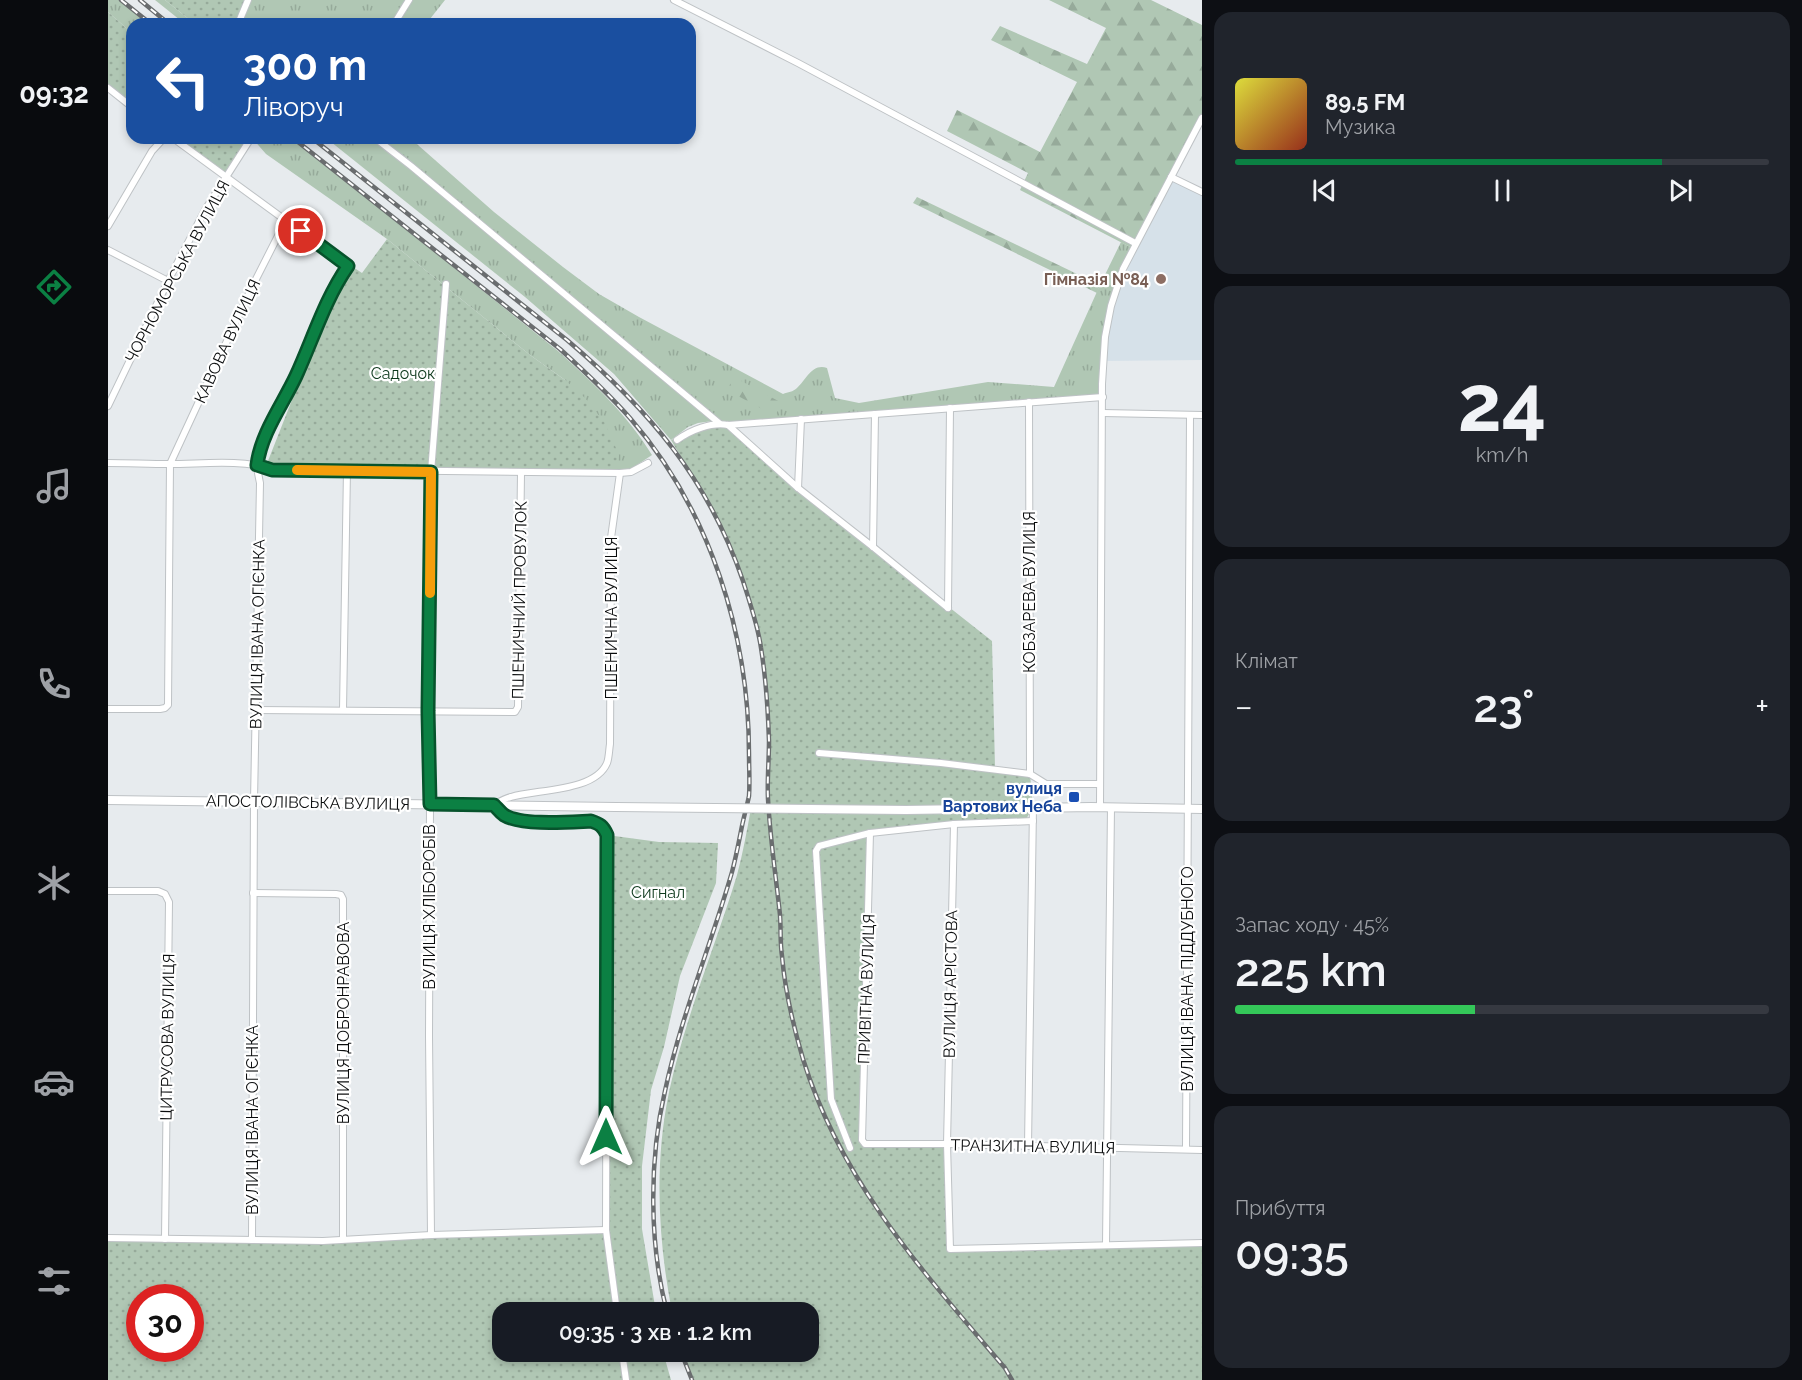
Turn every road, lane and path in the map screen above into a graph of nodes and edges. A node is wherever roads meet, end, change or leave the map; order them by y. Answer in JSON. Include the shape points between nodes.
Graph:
{"nodes":[{"id":1,"x":248,"y":0,"type":"edge"},
{"id":2,"x":409,"y":0,"type":"edge"},
{"id":3,"x":674,"y":0,"type":"edge"},
{"id":4,"x":240,"y":18,"type":"edge"},
{"id":5,"x":398,"y":18,"type":"edge"},
{"id":6,"x":108,"y":88,"type":"edge"},
{"id":7,"x":126,"y":102,"type":"edge"},
{"id":8,"x":1202,"y":118,"type":"edge"},
{"id":9,"x":158,"y":144,"type":"edge"},
{"id":10,"x":181,"y":144,"type":"edge"},
{"id":11,"x":247,"y":144,"type":"edge"},
{"id":12,"x":383,"y":144,"type":"edge"},
{"id":13,"x":225,"y":177,"type":"junction"},
{"id":14,"x":1171,"y":177,"type":"junction"},
{"id":15,"x":1202,"y":192,"type":"edge"},
{"id":16,"x":286,"y":220,"type":"junction"},
{"id":17,"x":108,"y":226,"type":"edge"},
{"id":18,"x":1135,"y":243,"type":"junction"},
{"id":19,"x":108,"y":250,"type":"edge"},
{"id":20,"x":168,"y":281,"type":"junction"},
{"id":21,"x":446,"y":284,"type":"dead end"},
{"id":22,"x":1102,"y":397,"type":"junction"},
{"id":23,"x":1029,"y":402,"type":"junction"},
{"id":24,"x":108,"y":406,"type":"edge"},
{"id":25,"x":950,"y":408,"type":"junction"},
{"id":26,"x":1103,"y":413,"type":"junction"},
{"id":27,"x":875,"y":414,"type":"junction"},
{"id":28,"x":1190,"y":415,"type":"junction"},
{"id":29,"x":1202,"y":415,"type":"edge"},
{"id":30,"x":801,"y":419,"type":"junction"},
{"id":31,"x":719,"y":423,"type":"junction"},
{"id":32,"x":728,"y":425,"type":"junction"},
{"id":33,"x":677,"y":440,"type":"dead end"},
{"id":34,"x":108,"y":463,"type":"edge"},
{"id":35,"x":648,"y":463,"type":"dead end"},
{"id":36,"x":170,"y":464,"type":"junction"},
{"id":37,"x":257,"y":465,"type":"junction"},
{"id":38,"x":347,"y":470,"type":"junction"},
{"id":39,"x":431,"y":472,"type":"junction"},
{"id":40,"x":521,"y":473,"type":"junction"},
{"id":41,"x":620,"y":473,"type":"junction"},
{"id":42,"x":798,"y":488,"type":"junction"},
{"id":43,"x":873,"y":546,"type":"junction"},
{"id":44,"x":108,"y":709,"type":"edge"},
{"id":45,"x":256,"y":710,"type":"junction"},
{"id":46,"x":342,"y":710,"type":"junction"},
{"id":47,"x":428,"y":711,"type":"junction"},
{"id":48,"x":819,"y":753,"type":"dead end"},
{"id":49,"x":1033,"y":776,"type":"junction"},
{"id":50,"x":1099,"y":784,"type":"junction"},
{"id":51,"x":108,"y":800,"type":"edge"},
{"id":52,"x":254,"y":801,"type":"junction"},
{"id":53,"x":430,"y":804,"type":"junction"},
{"id":54,"x":494,"y":805,"type":"junction"},
{"id":55,"x":1033,"y":807,"type":"junction"},
{"id":56,"x":1096,"y":807,"type":"junction"},
{"id":57,"x":1111,"y":807,"type":"junction"},
{"id":58,"x":1187,"y":809,"type":"junction"},
{"id":59,"x":1202,"y":809,"type":"edge"},
{"id":60,"x":1033,"y":821,"type":"junction"},
{"id":61,"x":954,"y":825,"type":"junction"},
{"id":62,"x":870,"y":833,"type":"junction"},
{"id":63,"x":108,"y":891,"type":"edge"},
{"id":64,"x":254,"y":893,"type":"junction"},
{"id":65,"x":865,"y":1144,"type":"joint"},
{"id":66,"x":947,"y":1144,"type":"junction"},
{"id":67,"x":1028,"y":1146,"type":"junction"},
{"id":68,"x":850,"y":1148,"type":"dead end"},
{"id":69,"x":1107,"y":1148,"type":"junction"},
{"id":70,"x":1186,"y":1149,"type":"junction"},
{"id":71,"x":1202,"y":1149,"type":"edge"},
{"id":72,"x":606,"y":1230,"type":"junction"},
{"id":73,"x":431,"y":1235,"type":"junction"},
{"id":74,"x":108,"y":1238,"type":"edge"},
{"id":75,"x":165,"y":1239,"type":"junction"},
{"id":76,"x":343,"y":1239,"type":"junction"},
{"id":77,"x":252,"y":1240,"type":"junction"},
{"id":78,"x":1202,"y":1243,"type":"edge"},
{"id":79,"x":1106,"y":1245,"type":"junction"},
{"id":80,"x":616,"y":1302,"type":"edge"},
{"id":81,"x":623,"y":1362,"type":"edge"},
{"id":82,"x":626,"y":1380,"type":"edge"}],
"edges":[{"from":1,"to":4,"type":"street"},
{"from":2,"to":5,"type":"street"},
{"from":3,"to":18,"type":"street"},
{"from":6,"to":7,"type":"street"},
{"from":8,"to":14,"type":"street"},
{"from":9,"to":17,"type":"street"},
{"from":10,"to":13,"type":"street","name":"ВУЛИЦЯ ІВАНА ОГІЄНКА"},
{"from":11,"to":13,"type":"street","name":"ЧОРНОМОРСЬКА ВУЛИЦЯ"},
{"from":12,"to":31,"type":"street"},
{"from":13,"to":16,"type":"street","name":"ВУЛИЦЯ ІВАНА ОГІЄНКА"},
{"from":13,"to":20,"type":"street","name":"ЧОРНОМОРСЬКА ВУЛИЦЯ"},
{"from":14,"to":15,"type":"street"},
{"from":14,"to":18,"type":"street"},
{"from":16,"to":36,"type":"street","name":"КАВОВА ВУЛИЦЯ"},
{"from":16,"to":37,"type":"street","name":"ВУЛИЦЯ ІВАНА ОГІЄНКА","via":[[348,266],[336,282]]},
{"from":18,"to":22,"type":"street","via":[[1111,306]]},
{"from":19,"to":20,"type":"street"},
{"from":20,"to":24,"type":"street","name":"ЧОРНОМОРСЬКА ВУЛИЦЯ"},
{"from":21,"to":39,"type":"street","name":"ВУЛИЦЯ ХЛІБОРОБІВ"},
{"from":22,"to":23,"type":"street"},
{"from":22,"to":26,"type":"street"},
{"from":23,"to":25,"type":"street"},
{"from":23,"to":49,"type":"street","name":"КОБЗАРЕВА ВУЛИЦЯ"},
{"from":25,"to":27,"type":"street"},
{"from":25,"to":43,"type":"street","via":[[948,608]]},
{"from":26,"to":28,"type":"street"},
{"from":26,"to":50,"type":"street"},
{"from":27,"to":30,"type":"street"},
{"from":27,"to":43,"type":"street"},
{"from":28,"to":29,"type":"street"},
{"from":28,"to":58,"type":"street","name":"ВУЛИЦЯ ІВАНА ПІДДУБНОГО"},
{"from":30,"to":32,"type":"street"},
{"from":30,"to":42,"type":"street"},
{"from":31,"to":32,"type":"street"},
{"from":31,"to":33,"type":"street"},
{"from":32,"to":42,"type":"street"},
{"from":34,"to":36,"type":"street"},
{"from":35,"to":41,"type":"street","via":[[632,472]]},
{"from":36,"to":37,"type":"street"},
{"from":36,"to":44,"type":"street","via":[[168,705],[160,709]]},
{"from":37,"to":38,"type":"street","via":[[272,470]]},
{"from":37,"to":45,"type":"street","name":"ВУЛИЦЯ ІВАНА ОГІЄНКА","via":[[260,483]]},
{"from":38,"to":39,"type":"street"},
{"from":38,"to":46,"type":"street"},
{"from":39,"to":40,"type":"street"},
{"from":39,"to":47,"type":"street","name":"ВУЛИЦЯ ХЛІБОРОБІВ"},
{"from":40,"to":41,"type":"street"},
{"from":40,"to":47,"type":"street","name":"ПШЕНИЧНИЙ ПРОВУЛОК","via":[[518,707],[509,713]]},
{"from":41,"to":54,"type":"street","name":"ПШЕНИЧНА ВУЛИЦЯ","via":[[611,538],[607,764],[587,781],[509,797]]},
{"from":42,"to":43,"type":"street"},
{"from":45,"to":46,"type":"street"},
{"from":45,"to":52,"type":"street","name":"ВУЛИЦЯ ІВАНА ОГІЄНКА"},
{"from":46,"to":47,"type":"street"},
{"from":47,"to":53,"type":"street","name":"ВУЛИЦЯ ХЛІБОРОБІВ"},
{"from":48,"to":49,"type":"street","via":[[941,763]]},
{"from":49,"to":50,"type":"street","via":[[1047,784]]},
{"from":50,"to":56,"type":"street"},
{"from":51,"to":52,"type":"street","name":"АПОСТОЛІВСЬКА ВУЛИЦЯ"},
{"from":52,"to":53,"type":"street","name":"АПОСТОЛІВСЬКА ВУЛИЦЯ"},
{"from":52,"to":64,"type":"street","name":"ВУЛИЦЯ ІВАНА ОГІЄНКА"},
{"from":53,"to":54,"type":"street","name":"АПОСТОЛІВСЬКА ВУЛИЦЯ"},
{"from":53,"to":73,"type":"street","name":"ВУЛИЦЯ ХЛІБОРОБІВ"},
{"from":54,"to":55,"type":"street","name":"АПОСТОЛІВСЬКА ВУЛИЦЯ","bridge":true,"via":[[906,810]]},
{"from":54,"to":72,"type":"street","via":[[502,814],[529,822],[591,821],[599,824],[607,835]]},
{"from":55,"to":56,"type":"street"},
{"from":55,"to":60,"type":"street"},
{"from":56,"to":57,"type":"street"},
{"from":57,"to":58,"type":"street"},
{"from":57,"to":69,"type":"street"},
{"from":58,"to":59,"type":"street"},
{"from":58,"to":70,"type":"street","name":"ВУЛИЦЯ ІВАНА ПІДДУБНОГО"},
{"from":60,"to":61,"type":"street"},
{"from":60,"to":67,"type":"street"},
{"from":61,"to":62,"type":"street"},
{"from":61,"to":66,"type":"street","name":"ВУЛИЦЯ АРІСТОВА"},
{"from":62,"to":65,"type":"street","name":"ПРИВІТНА ВУЛИЦЯ","via":[[862,1140]]},
{"from":62,"to":68,"type":"street","via":[[819,846],[816,851],[831,1099]]},
{"from":63,"to":75,"type":"street","name":"ЦИТРУСОВА ВУЛИЦЯ","via":[[158,891],[169,902]]},
{"from":64,"to":76,"type":"street","name":"ВУЛИЦЯ ДОБРОНРАВОВА","via":[[336,894],[343,899]]},
{"from":64,"to":77,"type":"street","name":"ВУЛИЦЯ ІВАНА ОГІЄНКА"},
{"from":65,"to":66,"type":"street","name":"ТРАНЗИТНА ВУЛИЦЯ"},
{"from":66,"to":67,"type":"street","name":"ТРАНЗИТНА ВУЛИЦЯ"},
{"from":66,"to":79,"type":"street","name":"ВУЛИЦЯ АРІСТОВА","via":[[950,1249]]},
{"from":67,"to":69,"type":"street","name":"ТРАНЗИТНА ВУЛИЦЯ"},
{"from":69,"to":70,"type":"street","name":"ТРАНЗИТНА ВУЛИЦЯ"},
{"from":69,"to":79,"type":"street"},
{"from":70,"to":71,"type":"street","name":"ТРАНЗИТНА ВУЛИЦЯ"},
{"from":72,"to":73,"type":"street"},
{"from":72,"to":80,"type":"street"},
{"from":73,"to":76,"type":"street"},
{"from":74,"to":75,"type":"street"},
{"from":75,"to":77,"type":"street"},
{"from":76,"to":77,"type":"street"},
{"from":78,"to":79,"type":"street"},
{"from":81,"to":82,"type":"street"}]}
